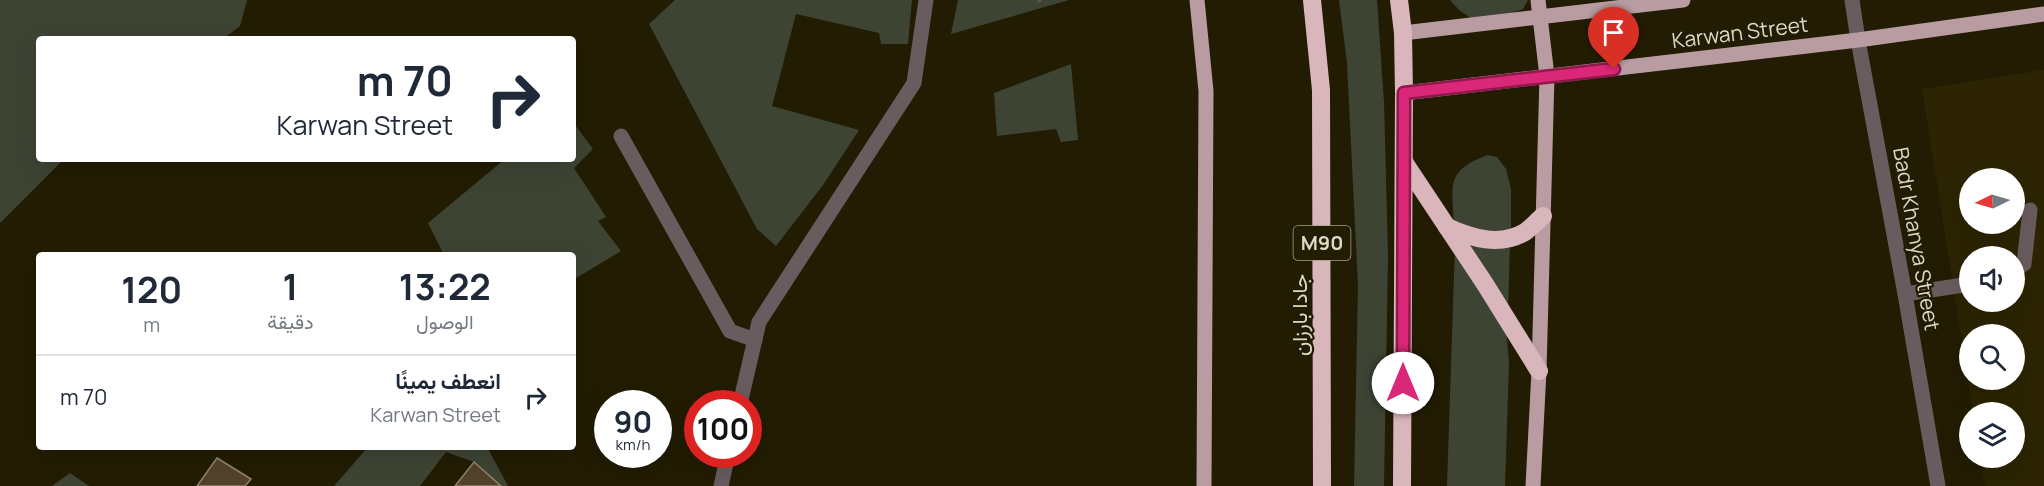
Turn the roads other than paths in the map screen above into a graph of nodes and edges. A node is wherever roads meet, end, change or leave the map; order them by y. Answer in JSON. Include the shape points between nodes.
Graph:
{"nodes":[{"id":1,"x":926,"y":0,"type":"edge"},
{"id":2,"x":1197,"y":0,"type":"edge"},
{"id":3,"x":1312,"y":0,"type":"edge"},
{"id":4,"x":1399,"y":0,"type":"edge"},
{"id":5,"x":1538,"y":0,"type":"edge"},
{"id":6,"x":1683,"y":0,"type":"edge"},
{"id":7,"x":1852,"y":0,"type":"edge"},
{"id":8,"x":2044,"y":14,"type":"edge"},
{"id":9,"x":1540,"y":17,"type":"junction"},
{"id":10,"x":1403,"y":33,"type":"junction"},
{"id":11,"x":1858,"y":40,"type":"junction"},
{"id":12,"x":1547,"y":76,"type":"junction"},
{"id":13,"x":1404,"y":93,"type":"junction"},
{"id":14,"x":621,"y":136,"type":"dead end"},
{"id":15,"x":1404,"y":162,"type":"junction"},
{"id":16,"x":2030,"y":210,"type":"dead end"},
{"id":17,"x":1543,"y":216,"type":"junction"},
{"id":18,"x":1446,"y":226,"type":"junction"},
{"id":19,"x":2025,"y":255,"type":"edge"},
{"id":20,"x":1959,"y":286,"type":"edge"},
{"id":21,"x":1905,"y":294,"type":"junction"},
{"id":22,"x":755,"y":340,"type":"junction"},
{"id":23,"x":1539,"y":371,"type":"junction"},
{"id":24,"x":743,"y":390,"type":"edge"},
{"id":25,"x":725,"y":468,"type":"edge"},
{"id":26,"x":721,"y":486,"type":"edge"},
{"id":27,"x":1204,"y":486,"type":"edge"},
{"id":28,"x":1322,"y":486,"type":"edge"},
{"id":29,"x":1402,"y":486,"type":"edge"},
{"id":30,"x":1533,"y":486,"type":"edge"},
{"id":31,"x":1938,"y":486,"type":"edge"}],
"edges":[{"from":1,"to":22,"type":"street","via":[[914,83],[759,322]]},
{"from":2,"to":27,"type":"main road","via":[[1206,90]]},
{"from":3,"to":28,"type":"highway","name":"جادا بارزان","number":"M90","via":[[1321,90]]},
{"from":4,"to":10,"type":"highway"},
{"from":5,"to":9,"type":"main road"},
{"from":6,"to":9,"type":"main road","name":"Karwan Street"},
{"from":7,"to":11,"type":"street","name":"Badr Khanya Street"},
{"from":8,"to":11,"type":"main road","name":"Karwan Street"},
{"from":9,"to":10,"type":"main road","name":"Karwan Street"},
{"from":9,"to":12,"type":"main road"},
{"from":10,"to":13,"type":"highway"},
{"from":11,"to":12,"type":"main road","name":"Karwan Street"},
{"from":11,"to":21,"type":"street","name":"Badr Khanya Street"},
{"from":12,"to":13,"type":"main road","name":"Karwan Street"},
{"from":12,"to":17,"type":"main road"},
{"from":13,"to":15,"type":"highway"},
{"from":14,"to":22,"type":"street","via":[[730,331]]},
{"from":15,"to":18,"type":"highway"},
{"from":15,"to":29,"type":"highway"},
{"from":16,"to":19,"type":"street"},
{"from":17,"to":18,"type":"highway","via":[[1508,239],[1467,236]]},
{"from":17,"to":23,"type":"main road"},
{"from":18,"to":23,"type":"highway"},
{"from":20,"to":21,"type":"street"},
{"from":21,"to":31,"type":"street","name":"Badr Khanya Street"},
{"from":22,"to":24,"type":"street"},
{"from":23,"to":30,"type":"main road"},
{"from":25,"to":26,"type":"street"}]}
